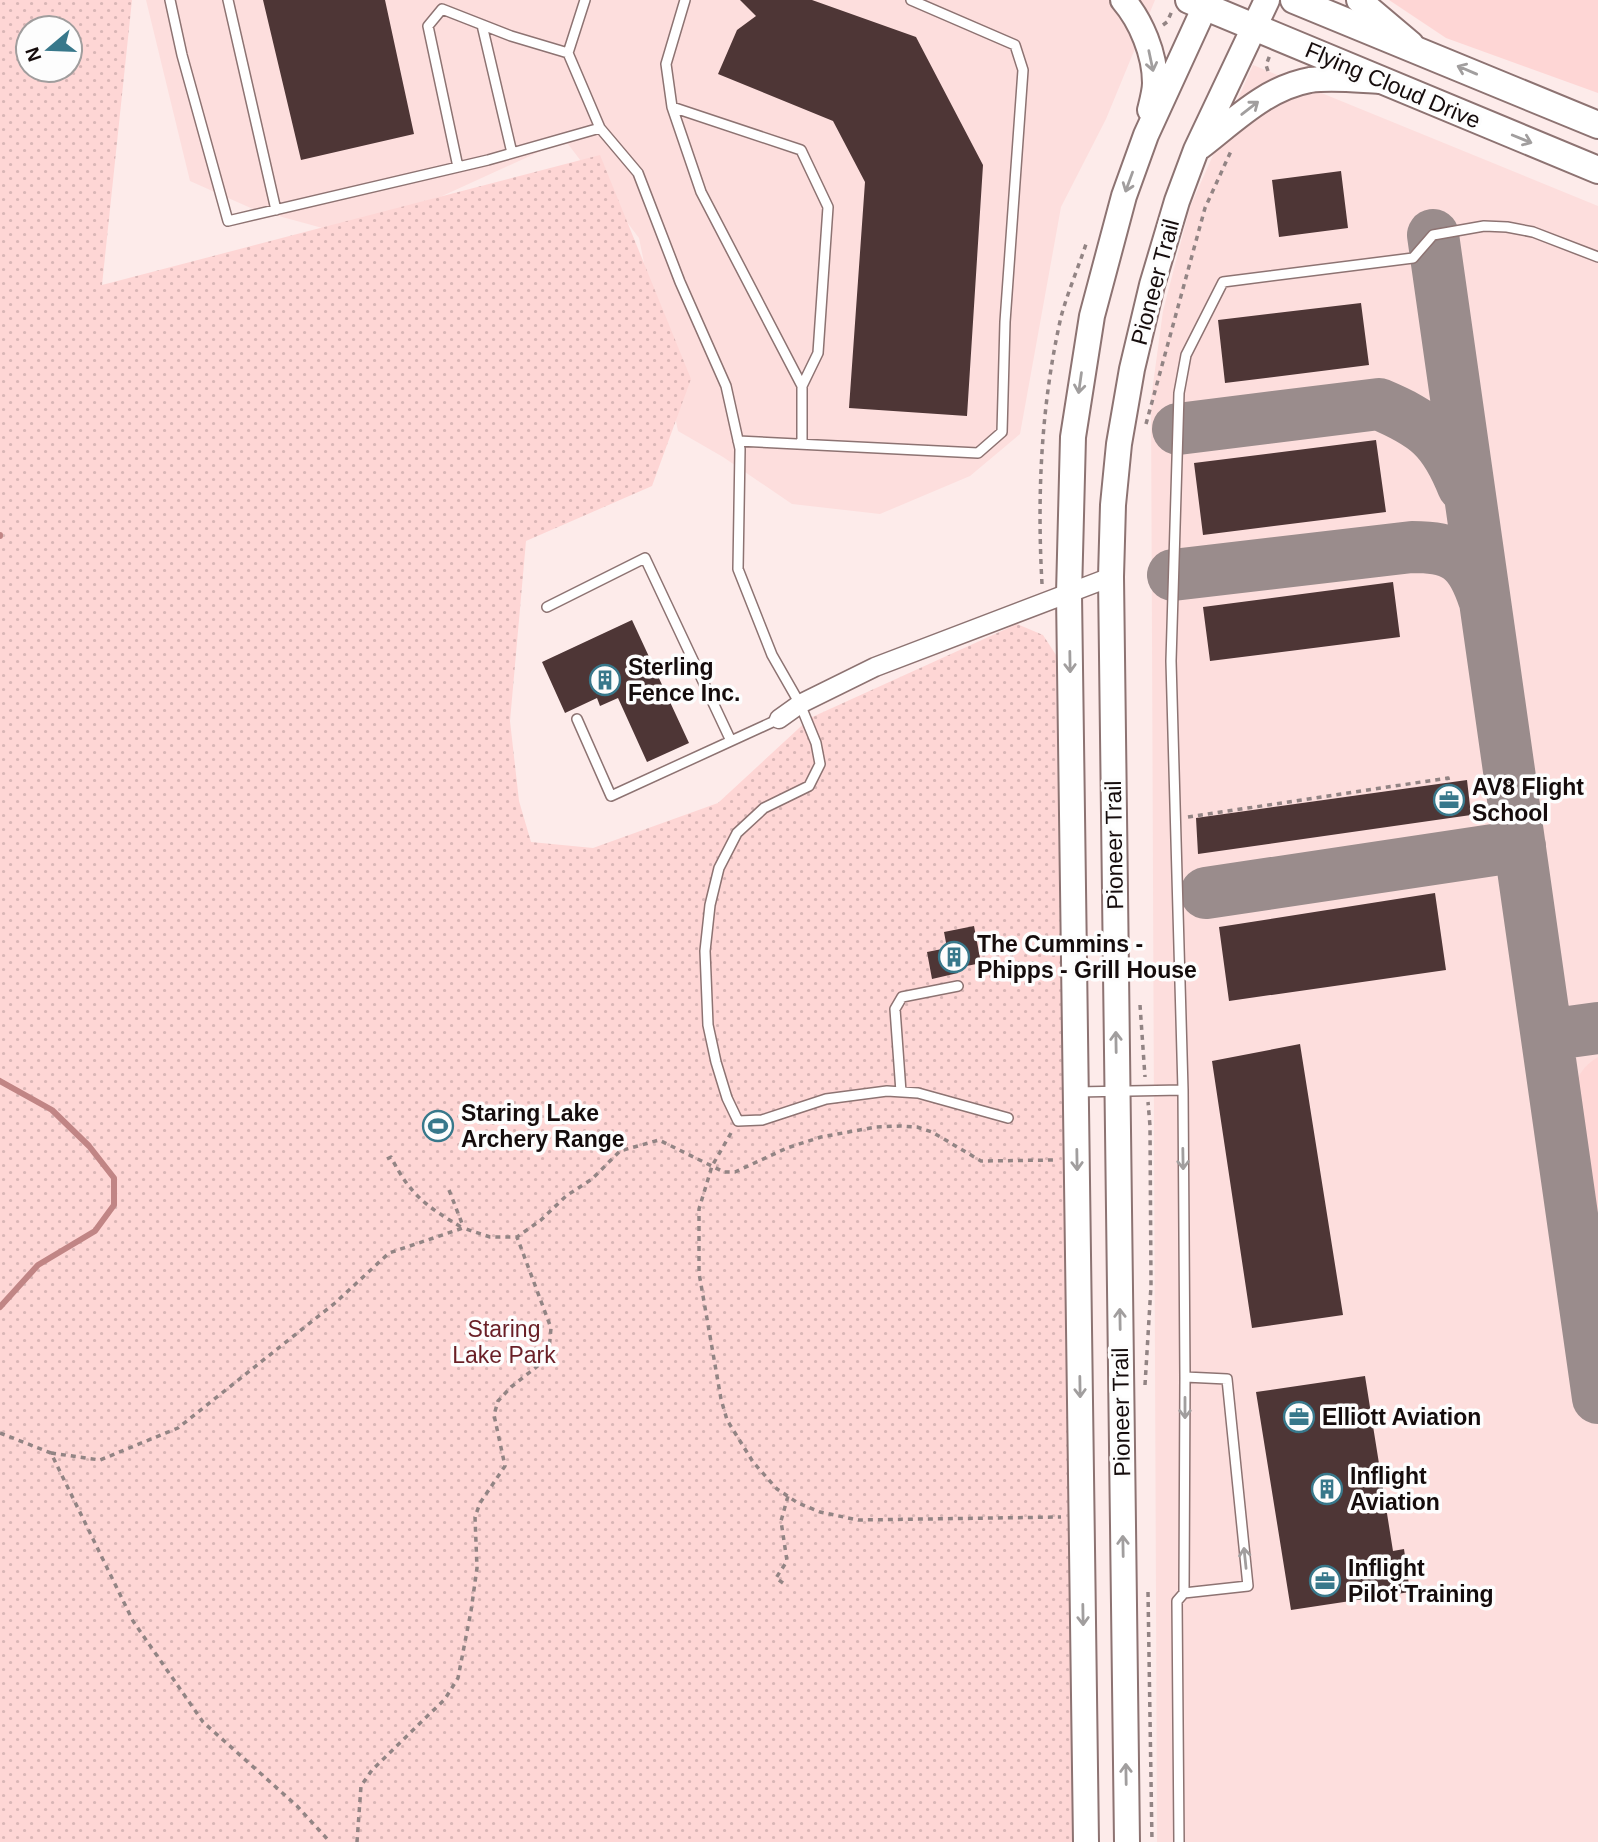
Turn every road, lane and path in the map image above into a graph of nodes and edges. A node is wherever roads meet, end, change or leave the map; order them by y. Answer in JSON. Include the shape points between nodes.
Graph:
{"nodes":[{"id":1,"x":170,"y":0,"type":"edge"},
{"id":2,"x":228,"y":0,"type":"edge"},
{"id":3,"x":585,"y":0,"type":"edge"},
{"id":4,"x":685,"y":0,"type":"edge"},
{"id":5,"x":911,"y":0,"type":"edge"},
{"id":6,"x":1123,"y":0,"type":"edge"},
{"id":7,"x":1267,"y":0,"type":"edge"},
{"id":8,"x":1294,"y":0,"type":"edge"},
{"id":9,"x":1359,"y":0,"type":"edge"},
{"id":10,"x":1200,"y":2,"type":"edge"},
{"id":11,"x":482,"y":25,"type":"junction"},
{"id":12,"x":1256,"y":27,"type":"junction"},
{"id":13,"x":1417,"y":49,"type":"junction"},
{"id":14,"x":568,"y":52,"type":"junction"},
{"id":15,"x":1235,"y":69,"type":"junction"},
{"id":16,"x":1268,"y":72,"type":"dead end"},
{"id":17,"x":1380,"y":81,"type":"junction"},
{"id":18,"x":672,"y":107,"type":"junction"},
{"id":19,"x":1598,"y":125,"type":"edge"},
{"id":20,"x":600,"y":128,"type":"junction"},
{"id":21,"x":1146,"y":135,"type":"junction"},
{"id":22,"x":1196,"y":150,"type":"junction"},
{"id":23,"x":512,"y":153,"type":"junction"},
{"id":24,"x":457,"y":167,"type":"junction"},
{"id":25,"x":1598,"y":170,"type":"edge"},
{"id":26,"x":276,"y":210,"type":"junction"},
{"id":27,"x":1598,"y":257,"type":"edge"},
{"id":28,"x":802,"y":386,"type":"junction"},
{"id":29,"x":738,"y":441,"type":"junction"},
{"id":30,"x":802,"y":444,"type":"junction"},
{"id":31,"x":1111,"y":577,"type":"junction"},
{"id":32,"x":1069,"y":594,"type":"junction"},
{"id":33,"x":547,"y":607,"type":"dead end"},
{"id":34,"x":800,"y":704,"type":"junction"},
{"id":35,"x":577,"y":719,"type":"dead end"},
{"id":36,"x":779,"y":719,"type":"joint"},
{"id":37,"x":732,"y":741,"type":"junction"},
{"id":38,"x":1449,"y":783,"type":"dead end"},
{"id":39,"x":1175,"y":818,"type":"junction"},
{"id":40,"x":958,"y":986,"type":"dead end"},
{"id":41,"x":1116,"y":1090,"type":"junction"},
{"id":42,"x":1183,"y":1090,"type":"junction"},
{"id":43,"x":1076,"y":1091,"type":"junction"},
{"id":44,"x":901,"y":1092,"type":"junction"},
{"id":45,"x":1008,"y":1118,"type":"dead end"},
{"id":46,"x":738,"y":1121,"type":"junction"},
{"id":47,"x":387,"y":1159,"type":"dead end"},
{"id":48,"x":1056,"y":1160,"type":"dead end"},
{"id":49,"x":712,"y":1166,"type":"junction"},
{"id":50,"x":449,"y":1190,"type":"dead end"},
{"id":51,"x":463,"y":1228,"type":"junction"},
{"id":52,"x":517,"y":1237,"type":"junction"},
{"id":53,"x":1185,"y":1377,"type":"junction"},
{"id":54,"x":0,"y":1433,"type":"edge"},
{"id":55,"x":51,"y":1453,"type":"junction"},
{"id":56,"x":788,"y":1496,"type":"junction"},
{"id":57,"x":1060,"y":1517,"type":"dead end"},
{"id":58,"x":783,"y":1583,"type":"dead end"},
{"id":59,"x":1184,"y":1593,"type":"junction"},
{"id":60,"x":330,"y":1842,"type":"edge"},
{"id":61,"x":357,"y":1842,"type":"edge"},
{"id":62,"x":1086,"y":1842,"type":"edge"},
{"id":63,"x":1127,"y":1842,"type":"edge"},
{"id":64,"x":1179,"y":1842,"type":"edge"}],
"edges":[{"from":1,"to":26,"type":"lane","via":[[228,221]]},
{"from":2,"to":26,"type":"lane"},
{"from":3,"to":14,"type":"lane"},
{"from":4,"to":18,"type":"lane","via":[[666,64]]},
{"from":5,"to":30,"type":"lane","via":[[1015,46],[1023,71],[1002,432],[978,453]]},
{"from":6,"to":21,"type":"main road","one_way":true,"via":[[1139,24],[1152,64],[1155,83]]},
{"from":7,"to":12,"type":"main road","name":"Pioneer Trail"},
{"from":8,"to":13,"type":"main road","name":"Flying Cloud Drive"},
{"from":9,"to":13,"type":"main road"},
{"from":10,"to":12,"type":"main road","name":"Flying Cloud Drive"},
{"from":10,"to":21,"type":"main road","name":"Pioneer Trail"},
{"from":11,"to":14,"type":"lane"},
{"from":11,"to":23,"type":"lane"},
{"from":11,"to":24,"type":"lane","via":[[442,9],[428,26]]},
{"from":12,"to":15,"type":"main road","name":"Pioneer Trail"},
{"from":12,"to":17,"type":"main road","name":"Flying Cloud Drive"},
{"from":19,"to":13,"type":"main road","name":"Flying Cloud Drive","one_way":true},
{"from":14,"to":20,"type":"lane"},
{"from":15,"to":16,"type":"path","via":[[1252,77]]},
{"from":15,"to":22,"type":"main road","name":"Pioneer Trail"},
{"from":22,"to":17,"type":"main road","one_way":true,"via":[[1252,105],[1290,85],[1312,80]]},
{"from":17,"to":25,"type":"main road","name":"Flying Cloud Drive","one_way":true},
{"from":18,"to":28,"type":"lane","via":[[701,192]]},
{"from":18,"to":28,"type":"lane","via":[[802,150],[828,207],[818,353]]},
{"from":20,"to":23,"type":"lane"},
{"from":20,"to":29,"type":"lane","via":[[638,173],[726,386]]},
{"from":21,"to":32,"type":"main road","name":"Pioneer Trail","one_way":true,"via":[[1124,196],[1083,368],[1073,437]]},
{"from":22,"to":31,"type":"main road","name":"Pioneer Trail","via":[[1152,285],[1132,369],[1119,444]]},
{"from":23,"to":24,"type":"lane"},
{"from":24,"to":26,"type":"lane"},
{"from":27,"to":39,"type":"lane","via":[[1533,232],[1484,226],[1433,236],[1413,258],[1223,282],[1186,355],[1179,393],[1171,661]]},
{"from":28,"to":30,"type":"lane"},
{"from":29,"to":30,"type":"lane"},
{"from":29,"to":34,"type":"lane","via":[[738,569],[772,655]]},
{"from":31,"to":32,"type":"street"},
{"from":41,"to":31,"type":"main road","name":"Pioneer Trail","one_way":true},
{"from":32,"to":34,"type":"street","via":[[875,667]]},
{"from":32,"to":43,"type":"main road","name":"Pioneer Trail","one_way":true},
{"from":33,"to":37,"type":"lane","via":[[645,558]]},
{"from":34,"to":36,"type":"street"},
{"from":34,"to":46,"type":"lane","via":[[816,743],[820,764],[815,777],[798,793],[764,808],[737,832],[719,868],[710,905],[705,951],[708,1025],[727,1098]]},
{"from":35,"to":37,"type":"lane","via":[[611,796]]},
{"from":36,"to":37,"type":"lane"},
{"from":38,"to":39,"type":"path","via":[[1448,778]]},
{"from":39,"to":42,"type":"lane"},
{"from":40,"to":44,"type":"lane","via":[[902,997],[895,1009]]},
{"from":41,"to":42,"type":"lane"},
{"from":41,"to":43,"type":"lane"},
{"from":63,"to":41,"type":"main road","name":"Pioneer Trail","one_way":true},
{"from":42,"to":53,"type":"lane","one_way":true},
{"from":43,"to":62,"type":"main road","name":"Pioneer Trail","one_way":true},
{"from":44,"to":45,"type":"lane"},
{"from":44,"to":46,"type":"lane","via":[[826,1099],[762,1120]]},
{"from":46,"to":49,"type":"path"},
{"from":47,"to":51,"type":"path","via":[[391,1157],[418,1199]]},
{"from":48,"to":49,"type":"path","via":[[981,1161],[932,1132],[900,1126],[821,1137],[735,1172]]},
{"from":49,"to":52,"type":"path","via":[[659,1140],[628,1148]]},
{"from":49,"to":56,"type":"path","via":[[699,1209],[697,1239],[721,1399],[727,1420],[753,1462]]},
{"from":50,"to":51,"type":"path"},
{"from":51,"to":52,"type":"path","via":[[490,1237]]},
{"from":51,"to":55,"type":"path","via":[[389,1253],[335,1303],[178,1428],[100,1460]]},
{"from":52,"to":61,"type":"path","via":[[551,1328],[549,1350],[539,1365],[498,1401],[494,1415],[505,1466],[475,1517],[477,1568],[458,1678],[445,1699],[361,1786]]},
{"from":53,"to":59,"type":"lane","one_way":true},
{"from":59,"to":53,"type":"lane","one_way":true,"via":[[1248,1586],[1227,1379]]},
{"from":54,"to":55,"type":"path"},
{"from":55,"to":60,"type":"path","via":[[133,1621],[203,1722],[297,1806]]},
{"from":56,"to":57,"type":"path","via":[[820,1513],[858,1520]]},
{"from":56,"to":58,"type":"path","via":[[781,1521],[787,1561],[776,1578]]},
{"from":59,"to":64,"type":"lane","via":[[1177,1601]]}]}
